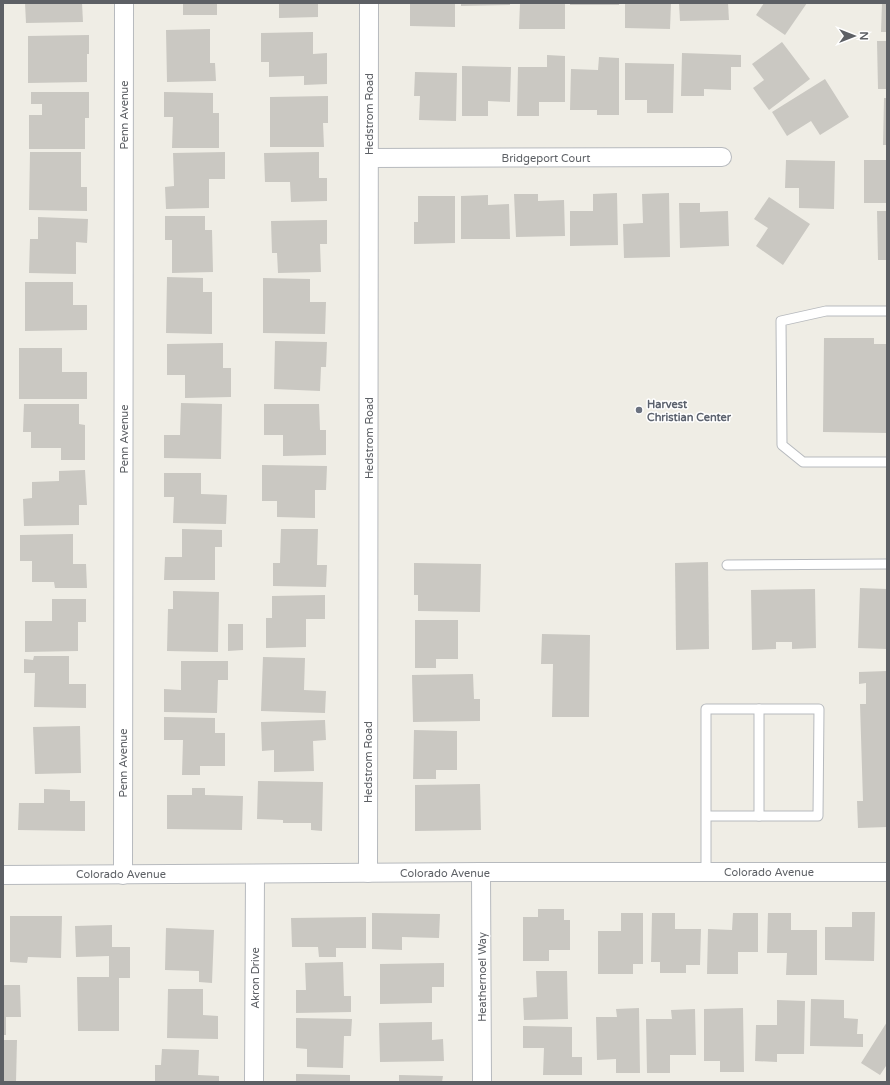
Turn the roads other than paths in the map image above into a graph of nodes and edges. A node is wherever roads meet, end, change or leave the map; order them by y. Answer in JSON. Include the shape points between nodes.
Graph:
{"nodes":[{"id":1,"x":124,"y":3,"type":"edge"},
{"id":2,"x":369,"y":3,"type":"edge"},
{"id":3,"x":722,"y":157,"type":"dead end"},
{"id":4,"x":369,"y":158,"type":"junction"},
{"id":5,"x":887,"y":311,"type":"edge"},
{"id":6,"x":887,"y":462,"type":"edge"},
{"id":7,"x":887,"y":564,"type":"edge"},
{"id":8,"x":727,"y":565,"type":"dead end"},
{"id":9,"x":759,"y":709,"type":"junction"},
{"id":10,"x":706,"y":816,"type":"junction"},
{"id":11,"x":759,"y":816,"type":"junction"},
{"id":12,"x":481,"y":872,"type":"junction"},
{"id":13,"x":706,"y":872,"type":"junction"},
{"id":14,"x":887,"y":872,"type":"edge"},
{"id":15,"x":368,"y":873,"type":"junction"},
{"id":16,"x":255,"y":874,"type":"junction"},
{"id":17,"x":3,"y":875,"type":"edge"},
{"id":18,"x":123,"y":875,"type":"junction"},
{"id":19,"x":254,"y":1082,"type":"edge"},
{"id":20,"x":482,"y":1082,"type":"edge"}],
"edges":[{"from":1,"to":18,"type":"street","name":"Penn Avenue"},
{"from":2,"to":4,"type":"street","name":"Hedstrom Road"},
{"from":3,"to":4,"type":"street","name":"Bridgeport Court"},
{"from":4,"to":15,"type":"street","name":"Hedstrom Road"},
{"from":5,"to":6,"type":"lane","via":[[826,311],[781,321],[782,445],[803,462]]},
{"from":7,"to":8,"type":"lane"},
{"from":9,"to":10,"type":"lane","via":[[706,709]]},
{"from":9,"to":11,"type":"lane"},
{"from":9,"to":11,"type":"lane","via":[[819,709],[818,816]]},
{"from":10,"to":11,"type":"lane"},
{"from":10,"to":13,"type":"lane"},
{"from":12,"to":13,"type":"street","name":"Colorado Avenue"},
{"from":12,"to":15,"type":"street","name":"Colorado Avenue"},
{"from":12,"to":20,"type":"street","name":"Heathernoel Way"},
{"from":13,"to":14,"type":"street","name":"Colorado Avenue"},
{"from":15,"to":16,"type":"street","name":"Colorado Avenue"},
{"from":16,"to":18,"type":"street","name":"Colorado Avenue"},
{"from":16,"to":19,"type":"street","name":"Akron Drive"},
{"from":17,"to":18,"type":"street","name":"Colorado Avenue"}]}
